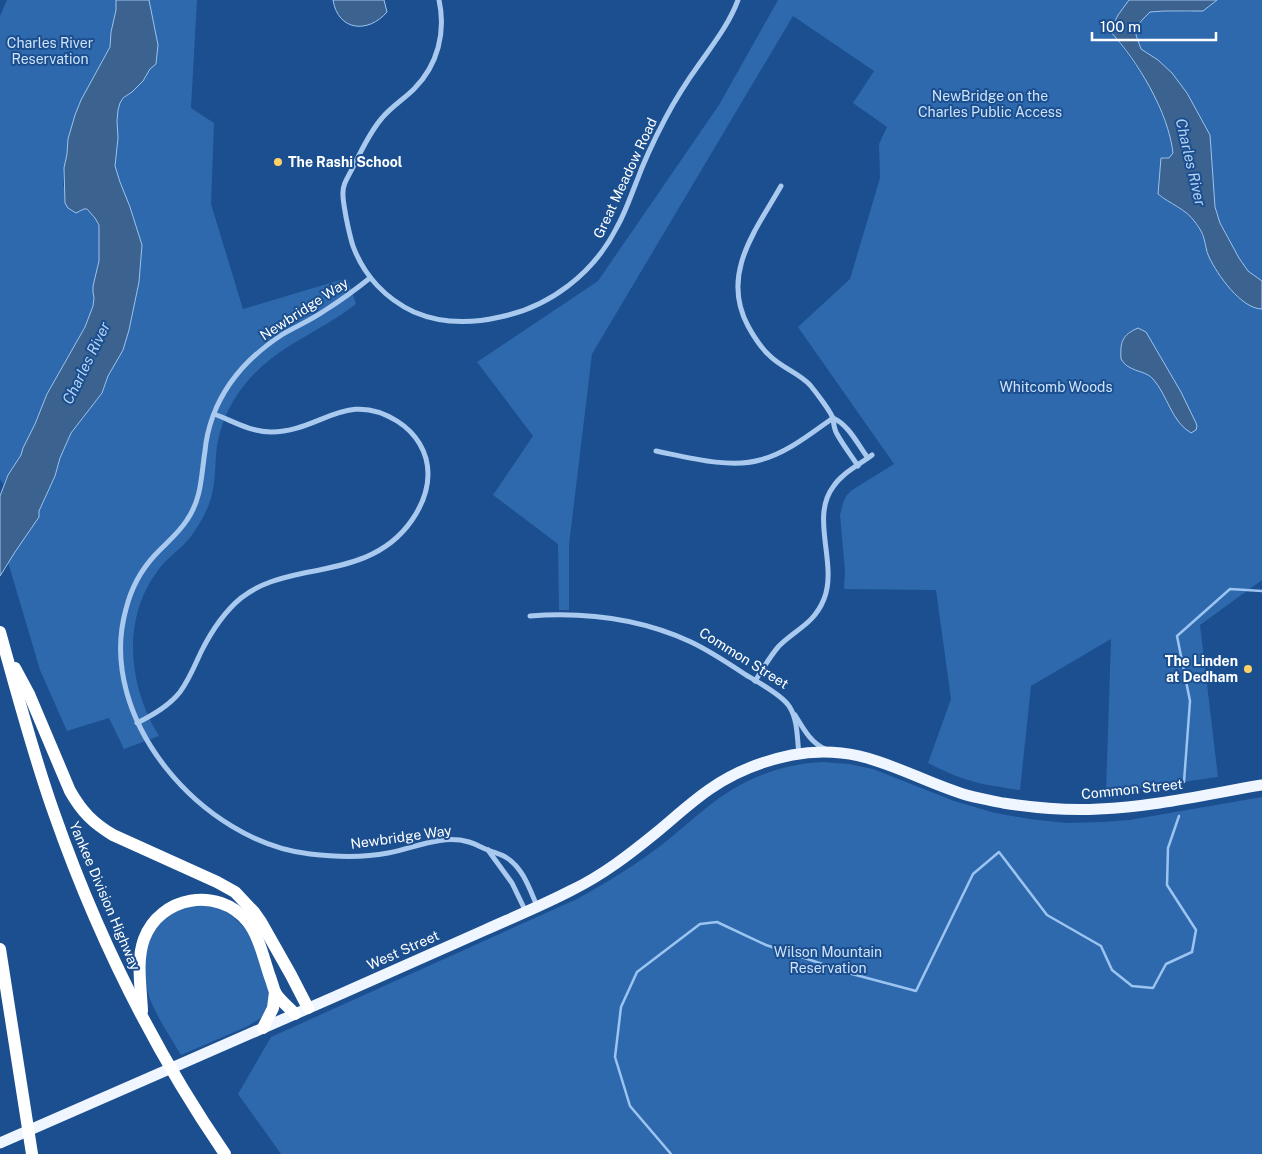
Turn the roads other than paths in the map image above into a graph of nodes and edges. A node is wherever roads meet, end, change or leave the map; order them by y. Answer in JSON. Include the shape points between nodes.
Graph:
{"nodes":[{"id":1,"x":439,"y":0,"type":"edge"},
{"id":2,"x":738,"y":0,"type":"edge"},
{"id":3,"x":781,"y":186,"type":"dead end"},
{"id":4,"x":370,"y":278,"type":"junction"},
{"id":5,"x":214,"y":414,"type":"junction"},
{"id":6,"x":833,"y":418,"type":"junction"},
{"id":7,"x":656,"y":451,"type":"dead end"},
{"id":8,"x":858,"y":466,"type":"junction"},
{"id":9,"x":530,"y":616,"type":"dead end"},
{"id":10,"x":0,"y":632,"type":"edge"},
{"id":11,"x":4,"y":648,"type":"junction"},
{"id":12,"x":755,"y":681,"type":"junction"},
{"id":13,"x":791,"y":709,"type":"junction"},
{"id":14,"x":137,"y":723,"type":"junction"},
{"id":15,"x":832,"y":752,"type":"junction"},
{"id":16,"x":799,"y":754,"type":"junction"},
{"id":17,"x":1262,"y":785,"type":"edge"},
{"id":18,"x":488,"y":850,"type":"junction"},
{"id":19,"x":538,"y":906,"type":"junction"},
{"id":20,"x":526,"y":912,"type":"junction"},
{"id":21,"x":0,"y":949,"type":"edge"},
{"id":22,"x":275,"y":992,"type":"junction"},
{"id":23,"x":308,"y":1008,"type":"junction"},
{"id":24,"x":295,"y":1014,"type":"junction"},
{"id":25,"x":142,"y":1016,"type":"junction"},
{"id":26,"x":263,"y":1028,"type":"junction"},
{"id":27,"x":0,"y":1142,"type":"edge"},
{"id":28,"x":32,"y":1152,"type":"edge"},
{"id":29,"x":224,"y":1154,"type":"edge"}],
"edges":[{"from":1,"to":4,"type":"street","name":"Great Meadow Road","via":[[442,32],[430,67],[419,84],[373,129],[343,189],[351,241]]},
{"from":2,"to":4,"type":"street","name":"Great Meadow Road","via":[[724,30],[665,118],[613,235],[604,250],[569,285],[551,298],[516,313],[456,322],[434,319],[411,310],[385,294]]},
{"from":3,"to":6,"type":"street","via":[[744,254],[738,283],[739,303],[746,323],[764,349],[775,361],[808,383]]},
{"from":4,"to":5,"type":"street","name":"Newbridge Way","via":[[342,300],[260,351],[235,378]]},
{"from":5,"to":14,"type":"street","name":"Newbridge Way","via":[[205,448],[201,489],[193,510],[182,528],[143,570],[123,617],[122,676]]},
{"from":5,"to":14,"type":"street","via":[[244,427],[272,432],[299,428],[347,410],[379,413],[399,422],[418,440],[428,465],[427,484],[409,524],[378,551],[347,564],[275,580],[242,597],[210,636],[181,690],[166,706]]},
{"from":6,"to":7,"type":"street","via":[[789,448],[752,462],[721,462]]},
{"from":6,"to":8,"type":"street","via":[[837,434]]},
{"from":6,"to":8,"type":"street","via":[[847,428],[870,457]]},
{"from":8,"to":12,"type":"street","via":[[837,482],[826,503],[824,522],[829,580],[824,600],[809,622],[778,647]]},
{"from":9,"to":12,"type":"street","name":"Common Street","via":[[590,616],[621,620],[668,633],[701,647]]},
{"from":10,"to":11,"type":"highway","name":"Yankee Division Highway"},
{"from":11,"to":23,"type":"highway","via":[[30,694],[70,791],[86,815],[113,835],[235,892],[261,922]]},
{"from":11,"to":25,"type":"highway","name":"Yankee Division Highway","via":[[30,742],[64,842],[101,932]]},
{"from":12,"to":13,"type":"street","name":"Common Street","via":[[781,697]]},
{"from":13,"to":15,"type":"street","name":"Common Street","via":[[812,740]]},
{"from":13,"to":16,"type":"street","name":"Common Street"},
{"from":14,"to":18,"type":"street","name":"Newbridge Way","via":[[168,769],[199,802],[231,827],[267,844],[300,853],[340,856],[380,854],[445,840],[469,842]]},
{"from":15,"to":16,"type":"main road","name":"Common Street"},
{"from":15,"to":17,"type":"main road","name":"Common Street","via":[[876,760],[967,795],[1028,807],[1102,809]]},
{"from":16,"to":19,"type":"main road","name":"West Street","via":[[743,770],[710,788],[609,869]]},
{"from":18,"to":19,"type":"street","name":"Newbridge Way","via":[[513,862]]},
{"from":18,"to":20,"type":"street","via":[[512,883]]},
{"from":19,"to":20,"type":"main road","name":"West Street"},
{"from":20,"to":23,"type":"main road","name":"West Street"},
{"from":21,"to":28,"type":"highway"},
{"from":22,"to":24,"type":"highway"},
{"from":22,"to":25,"type":"highway","via":[[256,936],[242,916],[217,901],[187,901],[159,916],[145,937],[140,956]]},
{"from":22,"to":26,"type":"highway","via":[[273,1008]]},
{"from":23,"to":24,"type":"main road","name":"West Street"},
{"from":24,"to":26,"type":"main road","name":"West Street"},
{"from":25,"to":29,"type":"highway","name":"Yankee Division Highway"},
{"from":26,"to":27,"type":"main road","name":"West Street"}]}
